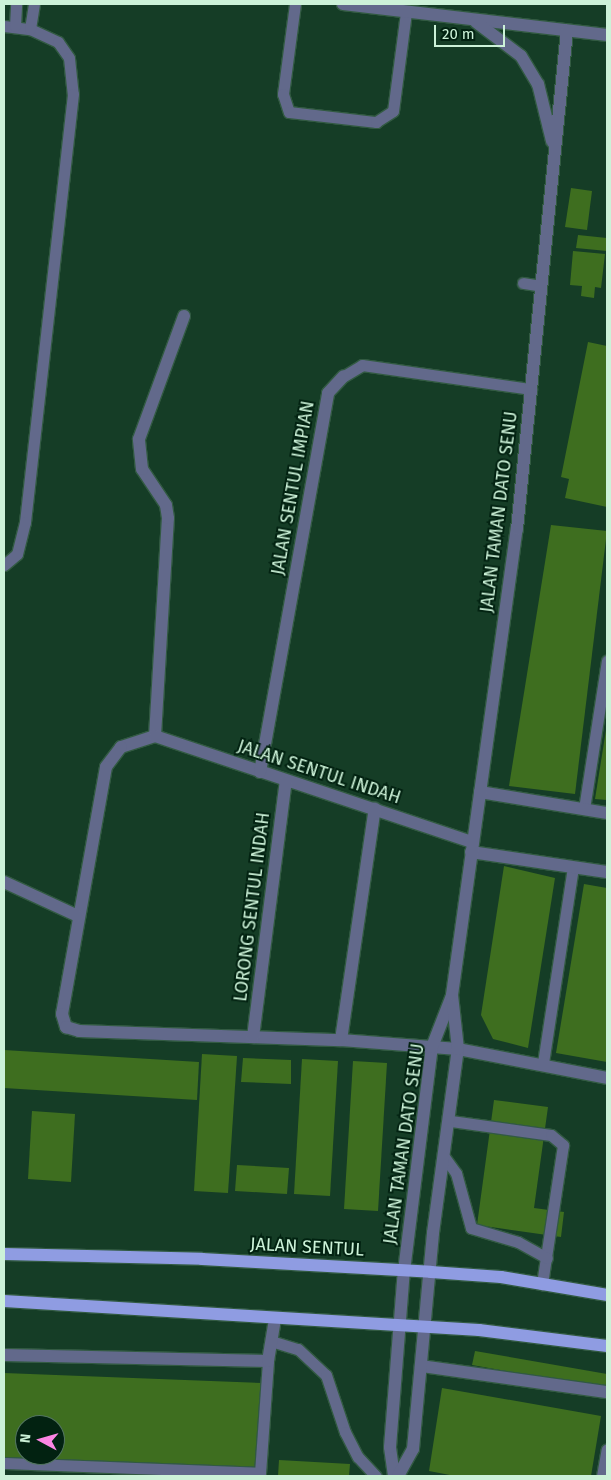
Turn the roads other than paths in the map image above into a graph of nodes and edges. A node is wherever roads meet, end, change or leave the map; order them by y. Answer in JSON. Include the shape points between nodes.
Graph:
{"nodes":[{"id":1,"x":16,"y":4,"type":"edge"},
{"id":2,"x":34,"y":4,"type":"edge"},
{"id":3,"x":295,"y":4,"type":"edge"},
{"id":4,"x":343,"y":4,"type":"edge"},
{"id":5,"x":406,"y":12,"type":"junction"},
{"id":6,"x":476,"y":21,"type":"junction"},
{"id":7,"x":9,"y":26,"type":"edge"},
{"id":8,"x":30,"y":29,"type":"junction"},
{"id":9,"x":567,"y":31,"type":"junction"},
{"id":10,"x":607,"y":35,"type":"edge"},
{"id":11,"x":555,"y":153,"type":"junction"},
{"id":12,"x":523,"y":284,"type":"dead end"},
{"id":13,"x":542,"y":286,"type":"junction"},
{"id":14,"x":184,"y":316,"type":"dead end"},
{"id":15,"x":344,"y":376,"type":"joint"},
{"id":16,"x":531,"y":389,"type":"junction"},
{"id":17,"x":4,"y":565,"type":"edge"},
{"id":18,"x":607,"y":661,"type":"edge"},
{"id":19,"x":155,"y":736,"type":"junction"},
{"id":20,"x":260,"y":772,"type":"junction"},
{"id":21,"x":286,"y":781,"type":"junction"},
{"id":22,"x":480,"y":792,"type":"junction"},
{"id":23,"x":375,"y":808,"type":"junction"},
{"id":24,"x":584,"y":809,"type":"junction"},
{"id":25,"x":607,"y":813,"type":"edge"},
{"id":26,"x":471,"y":847,"type":"junction"},
{"id":27,"x":572,"y":867,"type":"junction"},
{"id":28,"x":607,"y":872,"type":"edge"},
{"id":29,"x":4,"y":882,"type":"edge"},
{"id":30,"x":78,"y":916,"type":"junction"},
{"id":31,"x":452,"y":995,"type":"junction"},
{"id":32,"x":253,"y":1037,"type":"junction"},
{"id":33,"x":341,"y":1040,"type":"junction"},
{"id":34,"x":432,"y":1047,"type":"junction"},
{"id":35,"x":458,"y":1049,"type":"junction"},
{"id":36,"x":543,"y":1063,"type":"junction"},
{"id":37,"x":607,"y":1078,"type":"edge"},
{"id":38,"x":451,"y":1121,"type":"junction"},
{"id":39,"x":445,"y":1158,"type":"junction"},
{"id":40,"x":4,"y":1254,"type":"edge"},
{"id":41,"x":547,"y":1258,"type":"junction"},
{"id":42,"x":404,"y":1271,"type":"junction"},
{"id":43,"x":431,"y":1272,"type":"junction"},
{"id":44,"x":542,"y":1284,"type":"junction"},
{"id":45,"x":607,"y":1295,"type":"edge"},
{"id":46,"x":4,"y":1301,"type":"edge"},
{"id":47,"x":275,"y":1318,"type":"junction"},
{"id":48,"x":402,"y":1324,"type":"junction"},
{"id":49,"x":425,"y":1326,"type":"junction"},
{"id":50,"x":271,"y":1341,"type":"junction"},
{"id":51,"x":607,"y":1346,"type":"edge"},
{"id":52,"x":4,"y":1355,"type":"edge"},
{"id":53,"x":268,"y":1361,"type":"junction"},
{"id":54,"x":421,"y":1366,"type":"junction"},
{"id":55,"x":607,"y":1392,"type":"edge"},
{"id":56,"x":607,"y":1449,"type":"edge"},
{"id":57,"x":4,"y":1463,"type":"edge"},
{"id":58,"x":376,"y":1476,"type":"edge"},
{"id":59,"x":396,"y":1476,"type":"edge"},
{"id":60,"x":602,"y":1476,"type":"edge"}],
"edges":[{"from":1,"to":7,"type":"lane"},
{"from":2,"to":8,"type":"lane"},
{"from":3,"to":5,"type":"lane","via":[[283,94],[289,112],[376,122],[393,111]]},
{"from":4,"to":5,"type":"street"},
{"from":5,"to":6,"type":"street"},
{"from":6,"to":9,"type":"street"},
{"from":6,"to":11,"type":"street","via":[[521,56],[538,84]]},
{"from":7,"to":8,"type":"lane"},
{"from":8,"to":17,"type":"lane","via":[[58,42],[64,50],[69,58],[73,94],[25,522],[17,554]]},
{"from":9,"to":10,"type":"street"},
{"from":9,"to":11,"type":"street","name":"JALAN TAMAN DATO SENU"},
{"from":11,"to":13,"type":"street","name":"JALAN TAMAN DATO SENU"},
{"from":12,"to":13,"type":"lane"},
{"from":13,"to":16,"type":"street","name":"JALAN TAMAN DATO SENU"},
{"from":14,"to":19,"type":"street","via":[[139,439],[142,469],[166,505],[168,518]]},
{"from":15,"to":16,"type":"lane","name":"JALAN SENTUL IMPIAN","via":[[362,365]]},
{"from":15,"to":20,"type":"street","name":"JALAN SENTUL IMPIAN","via":[[328,393]]},
{"from":16,"to":22,"type":"street","name":"JALAN TAMAN DATO SENU","via":[[517,529]]},
{"from":18,"to":24,"type":"lane"},
{"from":19,"to":20,"type":"street","name":"JALAN SENTUL INDAH"},
{"from":19,"to":30,"type":"street","via":[[121,747],[106,767]]},
{"from":20,"to":21,"type":"street","name":"JALAN SENTUL INDAH"},
{"from":21,"to":23,"type":"street","name":"JALAN SENTUL INDAH"},
{"from":21,"to":32,"type":"street","name":"LORONG SENTUL INDAH"},
{"from":22,"to":24,"type":"street"},
{"from":22,"to":26,"type":"street","name":"JALAN TAMAN DATO SENU"},
{"from":23,"to":26,"type":"street","name":"JALAN SENTUL INDAH"},
{"from":23,"to":33,"type":"street"},
{"from":24,"to":25,"type":"street"},
{"from":26,"to":27,"type":"street","name":"JALAN SENTUL INDAH"},
{"from":26,"to":31,"type":"street","name":"JALAN TAMAN DATO SENU"},
{"from":27,"to":28,"type":"street","name":"JALAN SENTUL INDAH"},
{"from":27,"to":36,"type":"lane"},
{"from":29,"to":30,"type":"street"},
{"from":30,"to":32,"type":"street","via":[[62,1014],[66,1027],[79,1031]]},
{"from":31,"to":34,"type":"street","name":"JALAN TAMAN DATO SENU"},
{"from":31,"to":35,"type":"street","name":"JALAN TAMAN DATO SENU"},
{"from":32,"to":33,"type":"street"},
{"from":33,"to":34,"type":"street"},
{"from":34,"to":35,"type":"street"},
{"from":34,"to":42,"type":"street","name":"JALAN TAMAN DATO SENU"},
{"from":35,"to":36,"type":"street"},
{"from":35,"to":38,"type":"street","name":"JALAN TAMAN DATO SENU"},
{"from":36,"to":37,"type":"street"},
{"from":38,"to":39,"type":"street","name":"JALAN TAMAN DATO SENU"},
{"from":38,"to":41,"type":"lane","via":[[551,1135],[563,1145]]},
{"from":39,"to":41,"type":"lane","via":[[456,1173],[471,1228],[518,1242]]},
{"from":39,"to":43,"type":"street","name":"JALAN TAMAN DATO SENU"},
{"from":40,"to":42,"type":"main road","name":"JALAN SENTUL","via":[[202,1259]]},
{"from":41,"to":44,"type":"lane"},
{"from":42,"to":43,"type":"main road","name":"JALAN SENTUL"},
{"from":42,"to":48,"type":"street","name":"JALAN TAMAN DATO SENU"},
{"from":43,"to":44,"type":"main road","name":"JALAN SENTUL"},
{"from":43,"to":49,"type":"street","name":"JALAN TAMAN DATO SENU"},
{"from":44,"to":45,"type":"main road","name":"JALAN SENTUL"},
{"from":46,"to":47,"type":"main road"},
{"from":47,"to":48,"type":"main road"},
{"from":47,"to":50,"type":"street"},
{"from":48,"to":49,"type":"main road"},
{"from":48,"to":59,"type":"street","name":"JALAN TAMAN DATO SENU","via":[[390,1447]]},
{"from":49,"to":51,"type":"main road"},
{"from":49,"to":54,"type":"street","name":"JALAN TAMAN DATO SENU"},
{"from":50,"to":53,"type":"street"},
{"from":50,"to":58,"type":"lane","via":[[298,1349],[326,1375],[358,1457]]},
{"from":52,"to":53,"type":"street"},
{"from":53,"to":57,"type":"lane","via":[[260,1473]]},
{"from":54,"to":55,"type":"street"},
{"from":54,"to":59,"type":"street","name":"JALAN TAMAN DATO SENU","via":[[412,1449]]},
{"from":56,"to":60,"type":"lane"}]}
